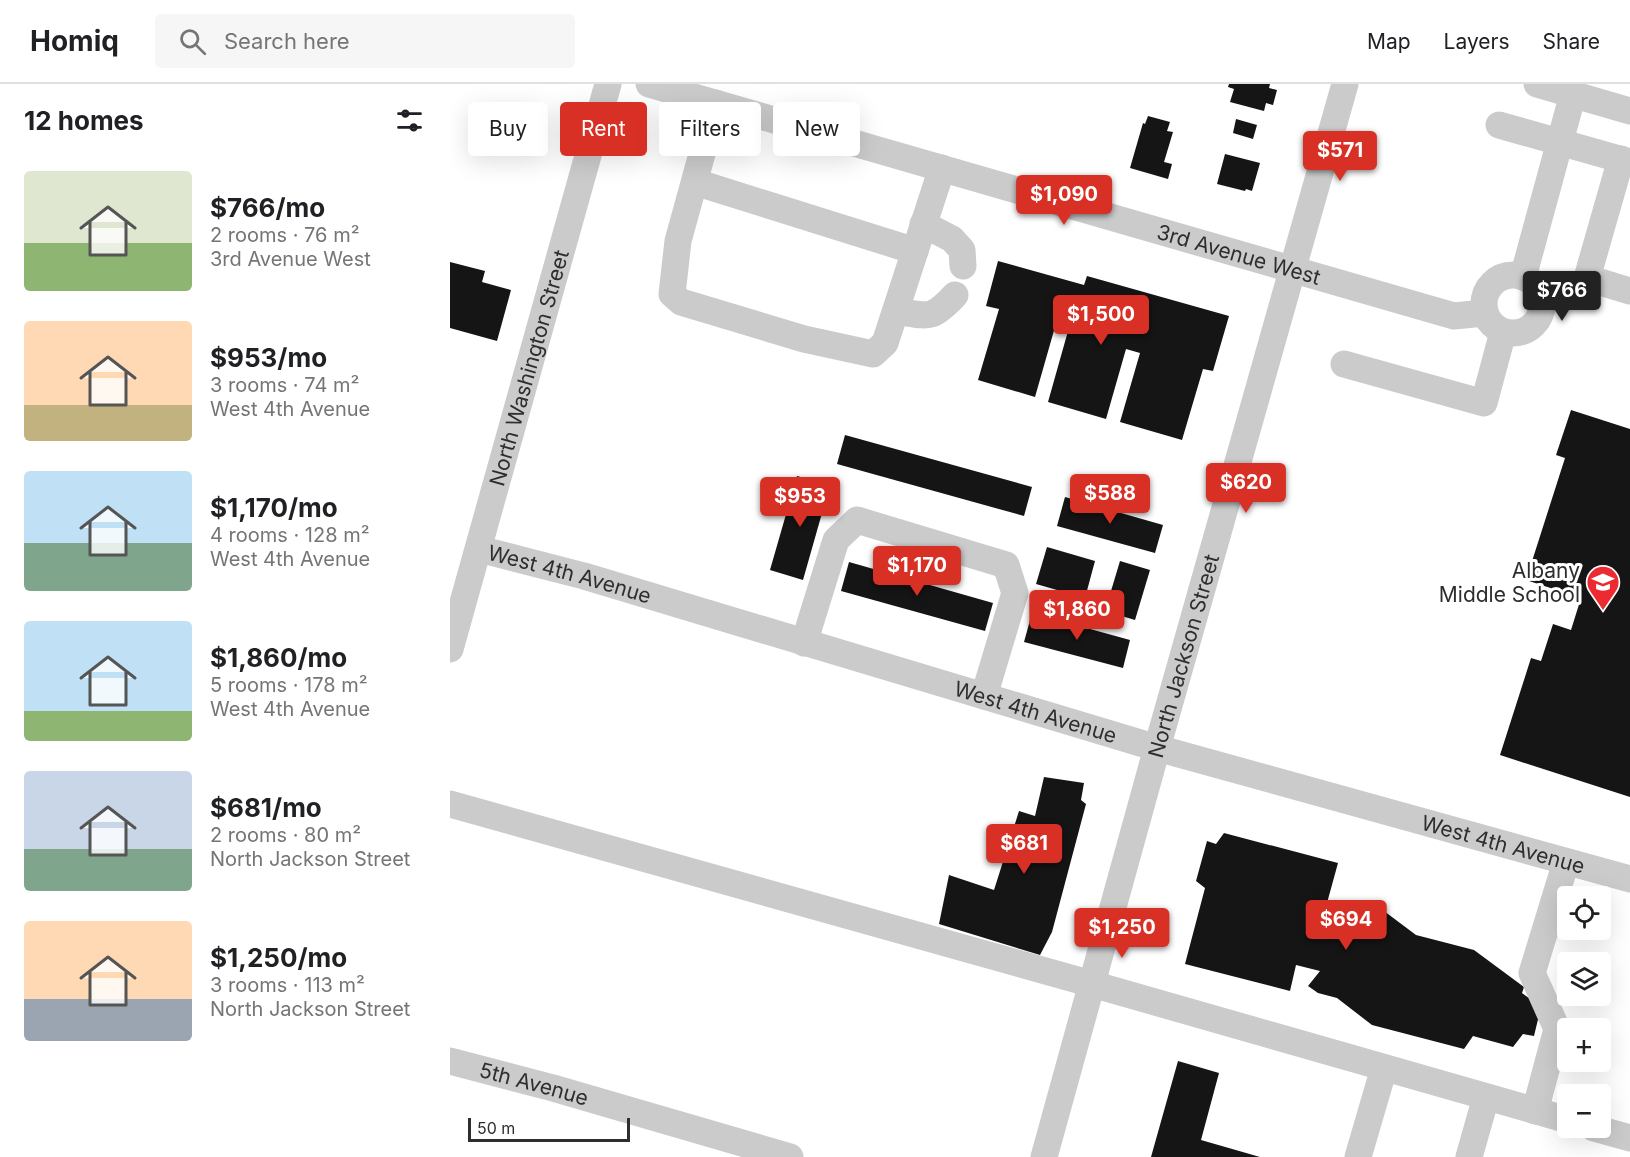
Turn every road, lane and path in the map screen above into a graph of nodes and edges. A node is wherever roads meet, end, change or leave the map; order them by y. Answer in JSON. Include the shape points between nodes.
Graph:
{"nodes":[{"id":1,"x":608,"y":84,"type":"edge"},
{"id":2,"x":649,"y":84,"type":"edge"},
{"id":3,"x":1345,"y":84,"type":"edge"},
{"id":4,"x":1537,"y":84,"type":"edge"},
{"id":5,"x":1573,"y":94,"type":"junction"},
{"id":6,"x":712,"y":102,"type":"edge"},
{"id":7,"x":1630,"y":111,"type":"edge"},
{"id":8,"x":761,"y":116,"type":"edge"},
{"id":9,"x":1499,"y":125,"type":"dead end"},
{"id":10,"x":1560,"y":141,"type":"junction"},
{"id":11,"x":701,"y":156,"type":"edge"},
{"id":12,"x":1626,"y":161,"type":"edge"},
{"id":13,"x":942,"y":168,"type":"junction"},
{"id":14,"x":694,"y":182,"type":"junction"},
{"id":15,"x":923,"y":224,"type":"junction"},
{"id":16,"x":915,"y":251,"type":"junction"},
{"id":17,"x":963,"y":266,"type":"dead end"},
{"id":18,"x":1292,"y":268,"type":"junction"},
{"id":19,"x":1523,"y":277,"type":"junction"},
{"id":20,"x":1630,"y":291,"type":"edge"},
{"id":21,"x":955,"y":295,"type":"dead end"},
{"id":22,"x":896,"y":310,"type":"junction"},
{"id":23,"x":1484,"y":313,"type":"junction"},
{"id":24,"x":1503,"y":332,"type":"junction"},
{"id":25,"x":1344,"y":364,"type":"dead end"},
{"id":26,"x":479,"y":549,"type":"junction"},
{"id":27,"x":804,"y":643,"type":"junction"},
{"id":28,"x":450,"y":649,"type":"edge"},
{"id":29,"x":984,"y":696,"type":"junction"},
{"id":30,"x":1157,"y":748,"type":"junction"},
{"id":31,"x":450,"y":804,"type":"edge"},
{"id":32,"x":1566,"y":862,"type":"junction"},
{"id":33,"x":1630,"y":879,"type":"edge"},
{"id":34,"x":1092,"y":984,"type":"junction"},
{"id":35,"x":450,"y":1061,"type":"edge"},
{"id":36,"x":1384,"y":1068,"type":"junction"},
{"id":37,"x":1486,"y":1097,"type":"junction"},
{"id":38,"x":1535,"y":1111,"type":"junction"},
{"id":39,"x":1557,"y":1117,"type":"edge"},
{"id":40,"x":1611,"y":1133,"type":"edge"},
{"id":41,"x":1630,"y":1138,"type":"edge"},
{"id":42,"x":789,"y":1157,"type":"edge"},
{"id":43,"x":1044,"y":1157,"type":"edge"},
{"id":44,"x":1358,"y":1157,"type":"edge"},
{"id":45,"x":1469,"y":1157,"type":"edge"}],
"edges":[{"from":1,"to":26,"type":"street","name":"North Washington Street"},
{"from":2,"to":6,"type":"street","name":"3rd Avenue West"},
{"from":3,"to":18,"type":"street","name":"North Jackson Street"},
{"from":4,"to":5,"type":"street"},
{"from":5,"to":7,"type":"street"},
{"from":5,"to":10,"type":"street"},
{"from":8,"to":13,"type":"street","name":"3rd Avenue West"},
{"from":9,"to":10,"type":"street"},
{"from":10,"to":12,"type":"street"},
{"from":10,"to":19,"type":"street"},
{"from":11,"to":14,"type":"street"},
{"from":12,"to":20,"type":"street","via":[[1587,278]]},
{"from":13,"to":15,"type":"street"},
{"from":13,"to":18,"type":"street","name":"3rd Avenue West"},
{"from":14,"to":16,"type":"street"},
{"from":14,"to":22,"type":"street","via":[[678,241],[672,294],[681,302],[804,339],[873,354],[885,343]]},
{"from":15,"to":16,"type":"street"},
{"from":15,"to":17,"type":"street","via":[[952,239],[962,250]]},
{"from":16,"to":22,"type":"street"},
{"from":18,"to":23,"type":"street","name":"3rd Avenue West","via":[[1454,316]]},
{"from":18,"to":30,"type":"street","name":"North Jackson Street"},
{"from":19,"to":23,"type":"street","via":[[1504,276],[1489,286]]},
{"from":19,"to":24,"type":"street","via":[[1539,290],[1539,319],[1523,332]]},
{"from":21,"to":22,"type":"street","via":[[940,311],[926,316]]},
{"from":23,"to":24,"type":"street"},
{"from":24,"to":25,"type":"street","via":[[1484,403]]},
{"from":26,"to":27,"type":"street","name":"West 4th Avenue","via":[[584,576]]},
{"from":26,"to":28,"type":"street","name":"North Washington Street"},
{"from":27,"to":29,"type":"street","name":"West 4th Avenue"},
{"from":27,"to":29,"type":"street","via":[[836,540],[857,520],[1006,565],[1015,593]]},
{"from":29,"to":30,"type":"street","name":"West 4th Avenue"},
{"from":30,"to":32,"type":"street","name":"West 4th Avenue"},
{"from":30,"to":34,"type":"street","name":"North Jackson Street"},
{"from":31,"to":34,"type":"street"},
{"from":32,"to":33,"type":"street","name":"West 4th Avenue"},
{"from":32,"to":38,"type":"street","via":[[1532,973],[1557,1029]]},
{"from":34,"to":36,"type":"street"},
{"from":34,"to":43,"type":"street","name":"North Jackson Street"},
{"from":35,"to":42,"type":"street","name":"5th Avenue"},
{"from":36,"to":37,"type":"street"},
{"from":36,"to":44,"type":"street"},
{"from":37,"to":38,"type":"street"},
{"from":37,"to":45,"type":"street"},
{"from":38,"to":39,"type":"street"},
{"from":40,"to":41,"type":"street"}]}
